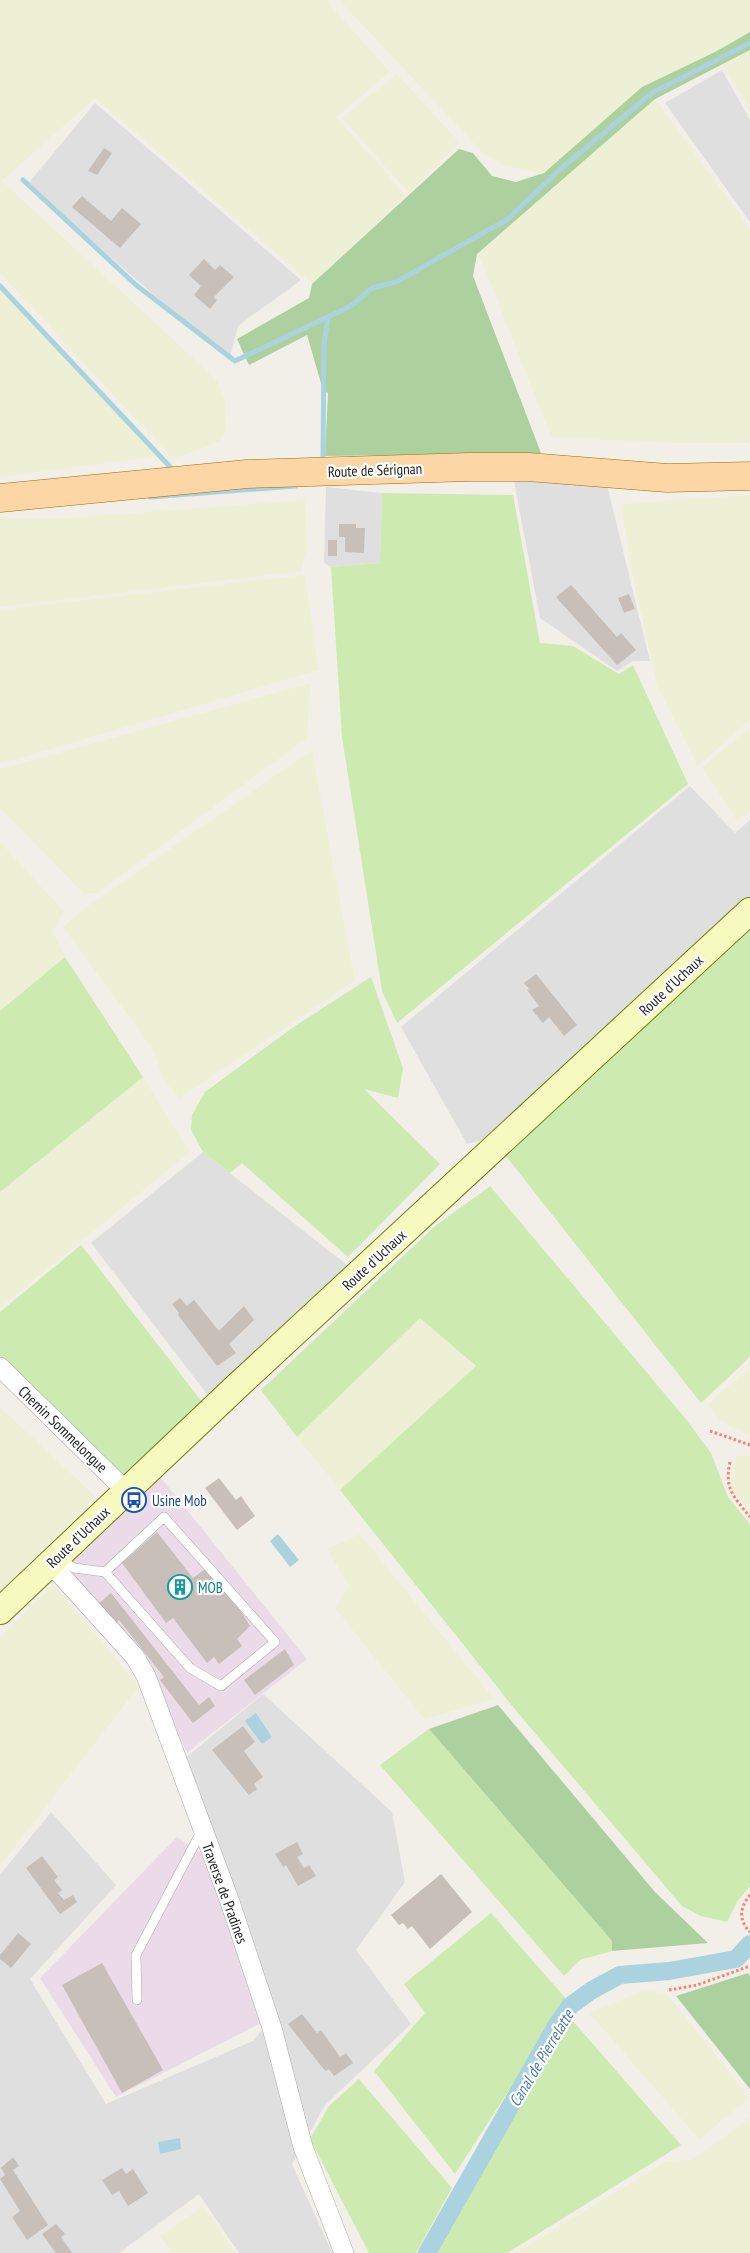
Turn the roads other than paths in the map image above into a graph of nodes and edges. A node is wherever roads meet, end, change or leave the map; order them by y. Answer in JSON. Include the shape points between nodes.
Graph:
{"nodes":[{"id":1,"x":750,"y":476,"type":"edge"},
{"id":2,"x":0,"y":498,"type":"edge"},
{"id":3,"x":750,"y":912,"type":"edge"},
{"id":4,"x":0,"y":1367,"type":"edge"},
{"id":5,"x":126,"y":1491,"type":"junction"},
{"id":6,"x":54,"y":1561,"type":"junction"},
{"id":7,"x":105,"y":1572,"type":"junction"},
{"id":8,"x":0,"y":1611,"type":"edge"},
{"id":9,"x":202,"y":1830,"type":"junction"},
{"id":10,"x":137,"y":2000,"type":"dead end"},
{"id":11,"x":344,"y":2253,"type":"edge"}],
"edges":[{"from":1,"to":2,"type":"main road","name":"Route de Sérignan","via":[[667,478],[528,467],[441,468],[247,474]]},
{"from":3,"to":5,"type":"main road","name":"Route d'Uchaux"},
{"from":4,"to":5,"type":"street","name":"Chemin Sommelongue"},
{"from":5,"to":6,"type":"main road","name":"Route d'Uchaux"},
{"from":6,"to":7,"type":"lane","via":[[74,1568]]},
{"from":6,"to":8,"type":"main road","name":"Route d'Uchaux"},
{"from":6,"to":9,"type":"street","name":"Traverse de Pradines","via":[[60,1574],[135,1657],[146,1676]]},
{"from":7,"to":7,"type":"lane","via":[[164,1517],[275,1642],[221,1686],[190,1668]]},
{"from":9,"to":10,"type":"lane","via":[[136,1955]]},
{"from":9,"to":11,"type":"street","name":"Traverse de Pradines","via":[[272,2028],[303,2147]]}]}
